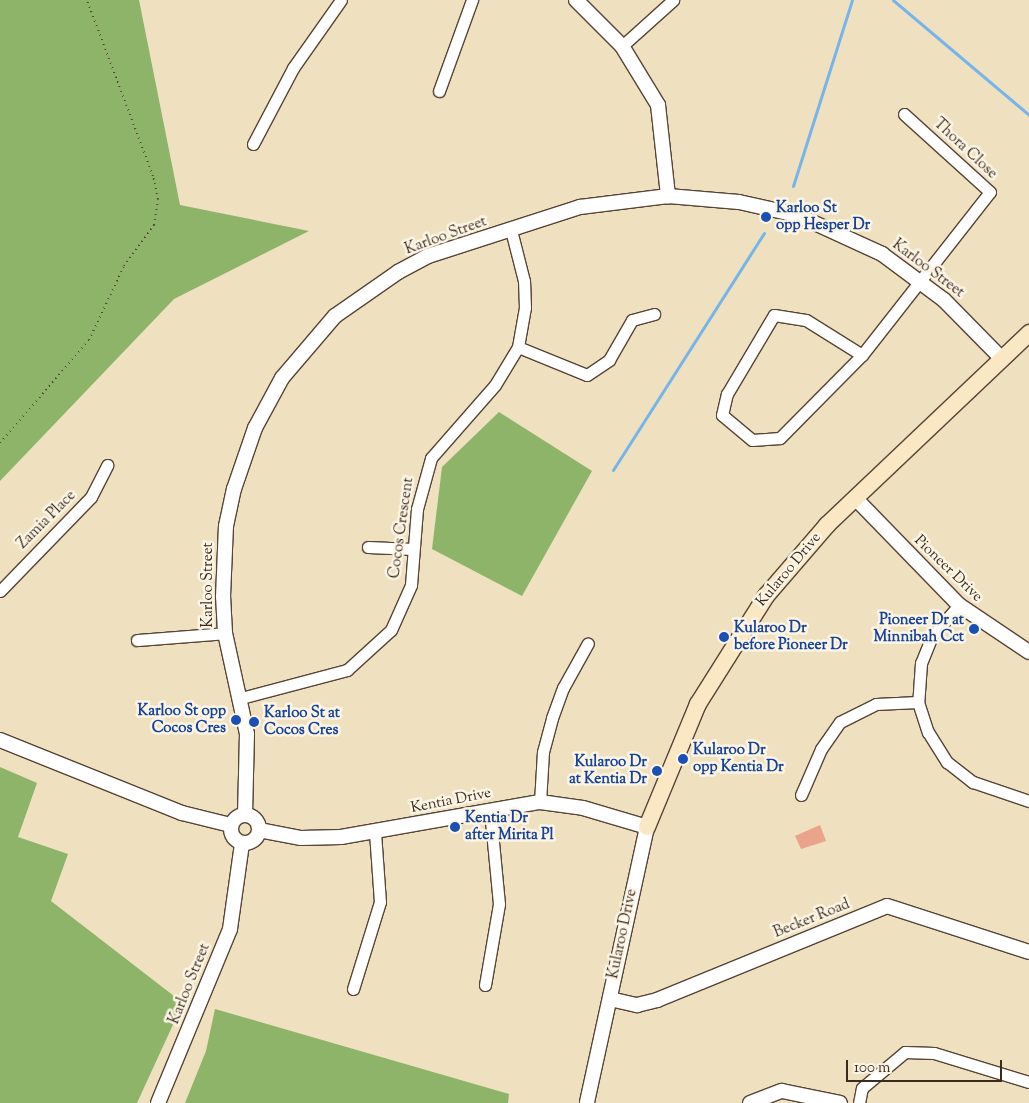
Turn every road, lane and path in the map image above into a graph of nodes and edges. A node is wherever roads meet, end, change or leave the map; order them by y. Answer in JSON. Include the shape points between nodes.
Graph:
{"nodes":[{"id":1,"x":87,"y":0,"type":"edge"},
{"id":2,"x":341,"y":0,"type":"edge"},
{"id":3,"x":472,"y":0,"type":"edge"},
{"id":4,"x":576,"y":0,"type":"edge"},
{"id":5,"x":673,"y":0,"type":"edge"},
{"id":6,"x":622,"y":46,"type":"junction"},
{"id":7,"x":439,"y":91,"type":"dead end"},
{"id":8,"x":904,"y":114,"type":"dead end"},
{"id":9,"x":253,"y":144,"type":"dead end"},
{"id":10,"x":668,"y":196,"type":"junction"},
{"id":11,"x":511,"y":230,"type":"junction"},
{"id":12,"x":922,"y":281,"type":"junction"},
{"id":13,"x":654,"y":314,"type":"dead end"},
{"id":14,"x":1029,"y":333,"type":"edge"},
{"id":15,"x":518,"y":347,"type":"junction"},
{"id":16,"x":862,"y":355,"type":"junction"},
{"id":17,"x":1002,"y":358,"type":"junction"},
{"id":18,"x":0,"y":443,"type":"edge"},
{"id":19,"x":107,"y":465,"type":"dead end"},
{"id":20,"x":855,"y":498,"type":"junction"},
{"id":21,"x":368,"y":546,"type":"dead end"},
{"id":22,"x":413,"y":549,"type":"junction"},
{"id":23,"x":0,"y":591,"type":"edge"},
{"id":24,"x":959,"y":605,"type":"junction"},
{"id":25,"x":225,"y":633,"type":"junction"},
{"id":26,"x":137,"y":640,"type":"dead end"},
{"id":27,"x":588,"y":643,"type":"dead end"},
{"id":28,"x":1029,"y":652,"type":"edge"},
{"id":29,"x":241,"y":698,"type":"junction"},
{"id":30,"x":918,"y":702,"type":"junction"},
{"id":31,"x":0,"y":740,"type":"edge"},
{"id":32,"x":801,"y":795,"type":"dead end"},
{"id":33,"x":540,"y":802,"type":"junction"},
{"id":34,"x":1029,"y":802,"type":"edge"},
{"id":35,"x":490,"y":810,"type":"junction"},
{"id":36,"x":245,"y":815,"type":"junction"},
{"id":37,"x":231,"y":825,"type":"junction"},
{"id":38,"x":647,"y":828,"type":"junction"},
{"id":39,"x":259,"y":830,"type":"junction"},
{"id":40,"x":375,"y":832,"type":"junction"},
{"id":41,"x":242,"y":844,"type":"junction"},
{"id":42,"x":1029,"y":952,"type":"edge"},
{"id":43,"x":485,"y":986,"type":"dead end"},
{"id":44,"x":353,"y":989,"type":"dead end"},
{"id":45,"x":610,"y":999,"type":"junction"},
{"id":46,"x":1029,"y":1082,"type":"edge"},
{"id":47,"x":158,"y":1103,"type":"edge"},
{"id":48,"x":587,"y":1103,"type":"edge"},
{"id":49,"x":750,"y":1103,"type":"edge"},
{"id":50,"x":840,"y":1103,"type":"edge"},
{"id":51,"x":859,"y":1103,"type":"edge"}],
"edges":[{"from":1,"to":18,"type":"path","via":[[153,176],[158,199],[154,225],[124,266],[89,340]]},
{"from":2,"to":9,"type":"street","via":[[293,68]]},
{"from":3,"to":7,"type":"street"},
{"from":4,"to":6,"type":"street"},
{"from":5,"to":6,"type":"street"},
{"from":6,"to":10,"type":"street","via":[[658,106]]},
{"from":8,"to":12,"type":"street","name":"Thora Close","via":[[990,192]]},
{"from":10,"to":11,"type":"street","name":"Karloo Street","via":[[580,207]]},
{"from":10,"to":12,"type":"street","name":"Karloo Street","via":[[739,202],[797,215],[852,238]]},
{"from":11,"to":15,"type":"street","name":"Cocos Crescent","via":[[524,281],[525,308]]},
{"from":11,"to":25,"type":"street","name":"Karloo Street","via":[[428,256],[367,291],[335,316],[282,378],[255,428],[234,490],[223,561]]},
{"from":12,"to":16,"type":"street"},
{"from":12,"to":17,"type":"street","name":"Karloo Street"},
{"from":13,"to":15,"type":"street","via":[[632,320],[609,360],[587,375]]},
{"from":14,"to":17,"type":"main road","name":"Kularoo Drive"},
{"from":15,"to":22,"type":"street","name":"Cocos Crescent","via":[[495,385],[431,458],[421,486]]},
{"from":16,"to":16,"type":"street","via":[[806,320],[774,315],[727,394],[722,415],[752,440],[780,438]]},
{"from":17,"to":20,"type":"main road","name":"Kularoo Drive"},
{"from":19,"to":23,"type":"street","name":"Zamia Place","via":[[91,497]]},
{"from":20,"to":24,"type":"street","name":"Pioneer Drive"},
{"from":20,"to":38,"type":"main road","name":"Kularoo Drive","via":[[800,553],[731,646],[698,704]]},
{"from":21,"to":22,"type":"street"},
{"from":22,"to":29,"type":"street","name":"Cocos Crescent","via":[[411,584],[402,611],[385,638],[363,660],[326,679]]},
{"from":24,"to":28,"type":"street","name":"Pioneer Drive"},
{"from":24,"to":30,"type":"street","via":[[927,648]]},
{"from":25,"to":26,"type":"street"},
{"from":25,"to":29,"type":"street","name":"Karloo Street"},
{"from":27,"to":33,"type":"street","via":[[563,688],[552,718],[543,752]]},
{"from":29,"to":36,"type":"street","name":"Karloo Street","via":[[250,763]]},
{"from":30,"to":32,"type":"street","via":[[876,704],[840,722],[821,749]]},
{"from":30,"to":34,"type":"street","via":[[928,732],[947,762],[974,782]]},
{"from":31,"to":37,"type":"street","via":[[182,814]]},
{"from":33,"to":35,"type":"street","name":"Kentia Drive"},
{"from":33,"to":38,"type":"street","name":"Kentia Drive","via":[[583,808]]},
{"from":35,"to":40,"type":"street","name":"Kentia Drive"},
{"from":35,"to":43,"type":"street","via":[[499,904]]},
{"from":36,"to":37,"type":"street"},
{"from":36,"to":39,"type":"street","via":[[256,820]]},
{"from":37,"to":41,"type":"street","via":[[232,837]]},
{"from":38,"to":45,"type":"street","name":"Kularoo Drive"},
{"from":39,"to":40,"type":"street","name":"Kentia Drive","via":[[301,838]]},
{"from":39,"to":41,"type":"street","via":[[254,841]]},
{"from":40,"to":44,"type":"street","via":[[380,902]]},
{"from":41,"to":47,"type":"street","name":"Karloo Street","via":[[230,929]]},
{"from":42,"to":45,"type":"street","name":"Becker Road","via":[[887,906],[657,1000],[638,1005]]},
{"from":45,"to":48,"type":"street","name":"Kularoo Drive"},
{"from":46,"to":51,"type":"street","via":[[934,1053],[906,1052],[862,1088]]},
{"from":49,"to":50,"type":"street","via":[[782,1091]]}]}
